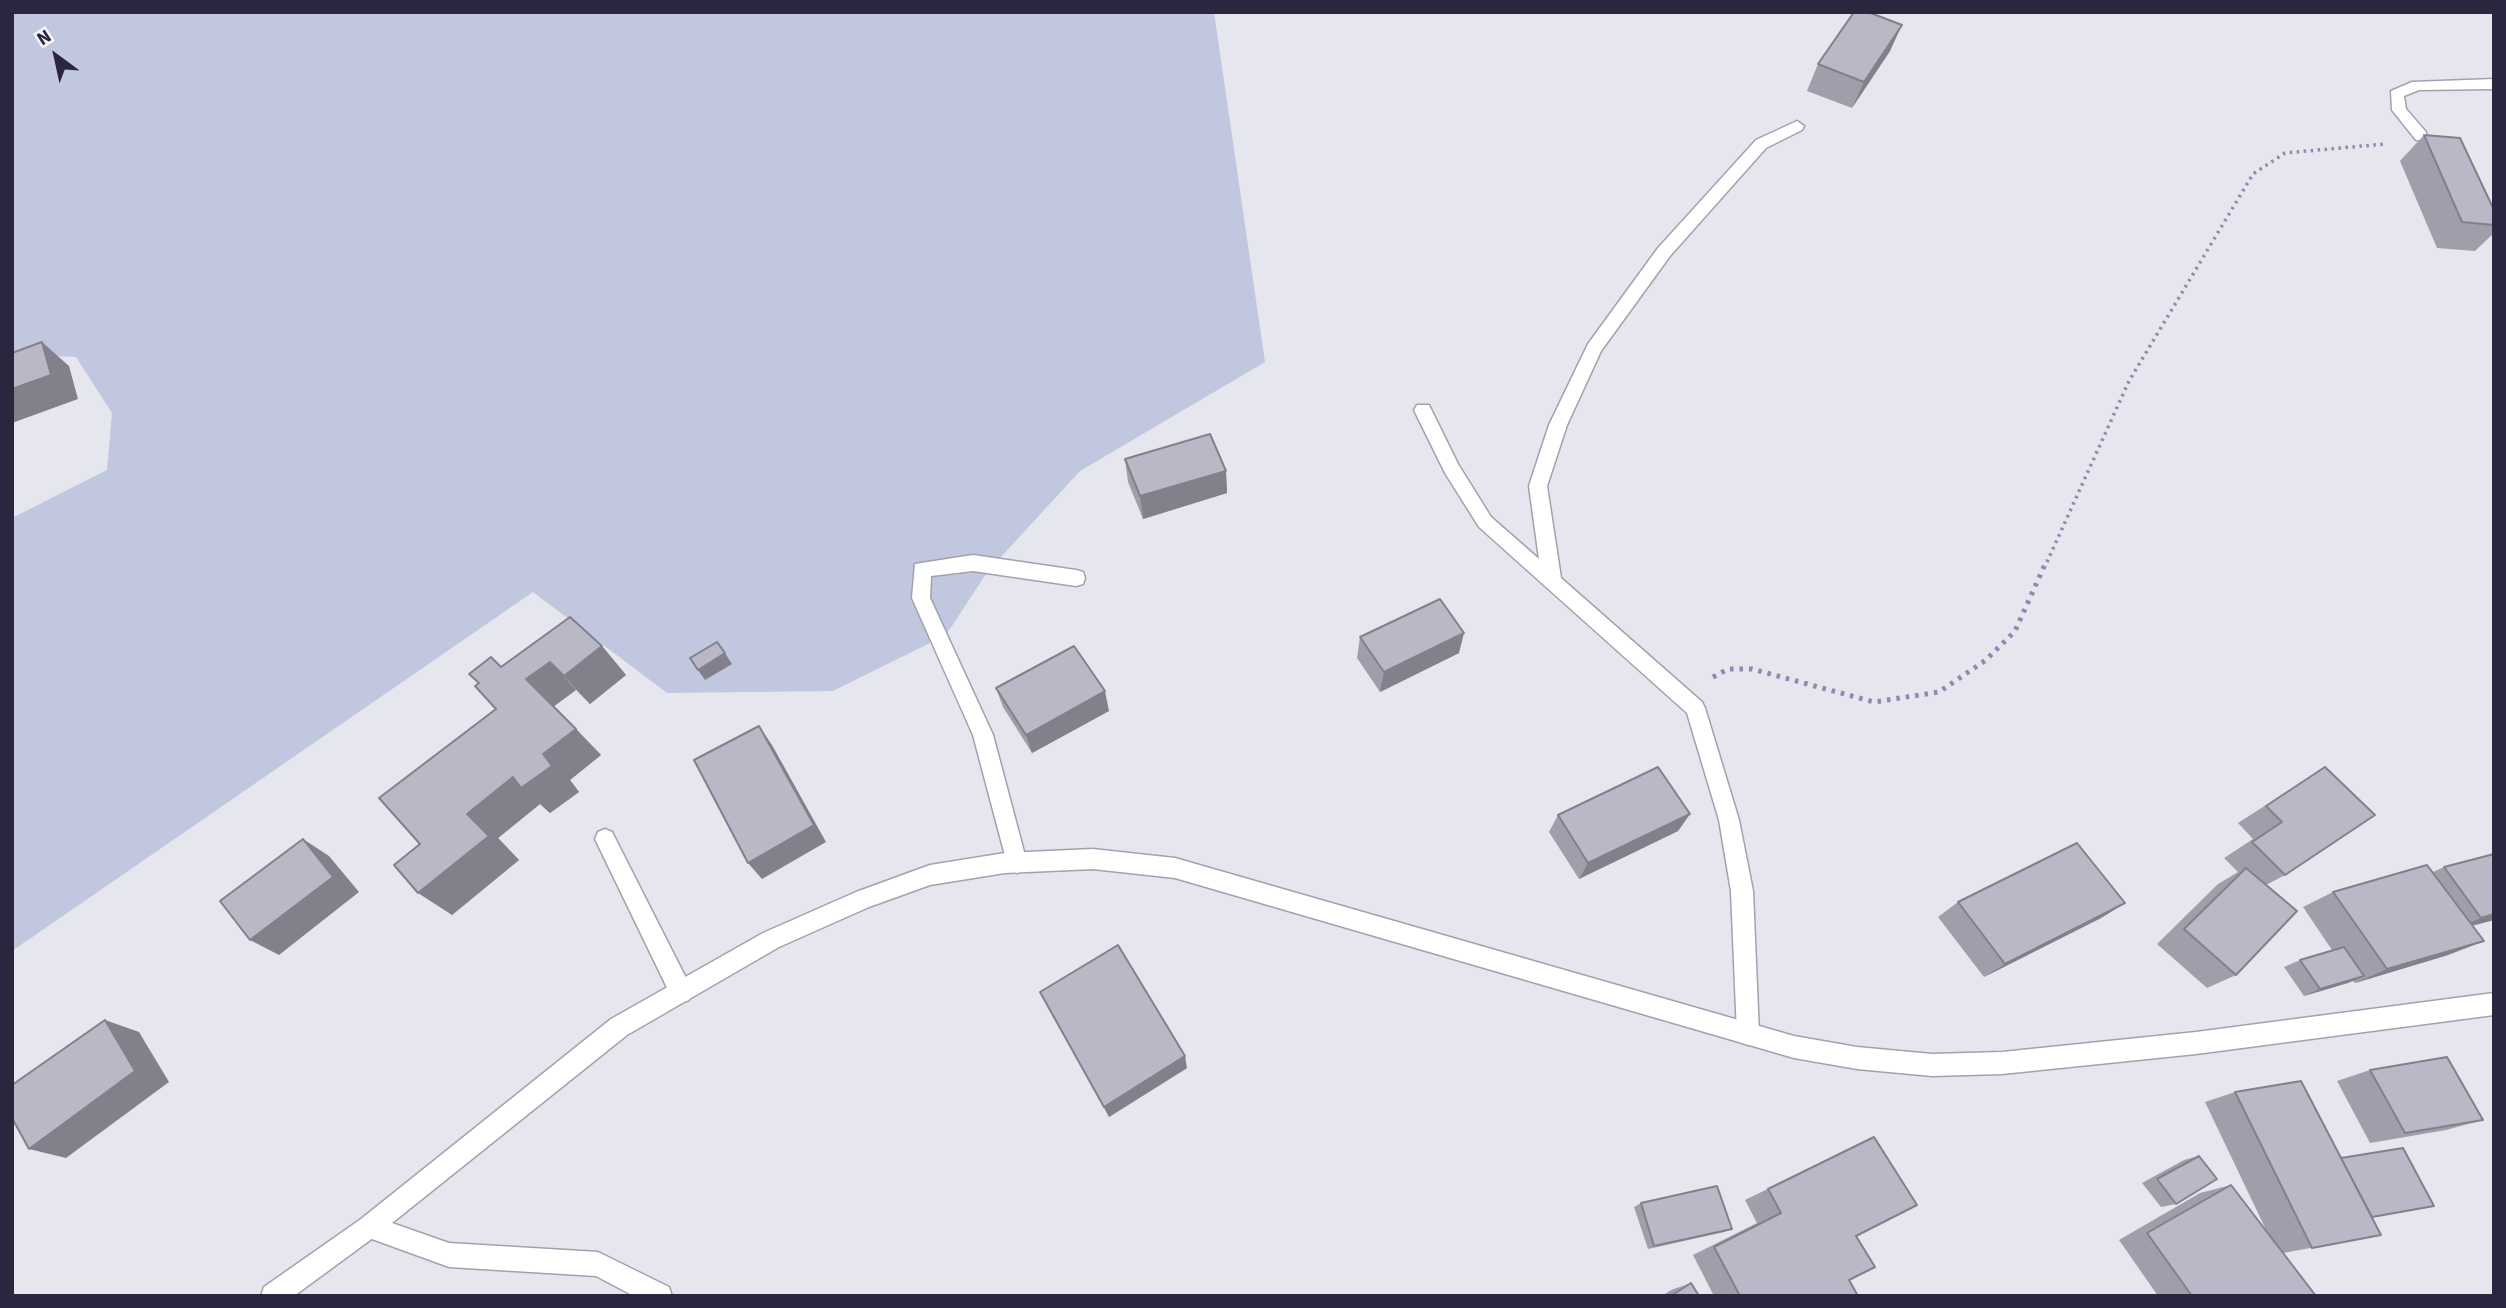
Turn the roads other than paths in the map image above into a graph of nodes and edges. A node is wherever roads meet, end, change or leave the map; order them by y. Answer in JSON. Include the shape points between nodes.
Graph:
{"nodes":[{"id":1,"x":2494,"y":84,"type":"edge"},
{"id":2,"x":1797,"y":126,"type":"dead end"},
{"id":3,"x":2421,"y":136,"type":"edge"},
{"id":4,"x":1423,"y":410,"type":"dead end"},
{"id":5,"x":1076,"y":578,"type":"dead end"},
{"id":6,"x":1552,"y":582,"type":"junction"},
{"id":7,"x":605,"y":839,"type":"dead end"},
{"id":8,"x":1017,"y":863,"type":"junction"},
{"id":9,"x":681,"y":992,"type":"junction"},
{"id":10,"x":2494,"y":1004,"type":"edge"},
{"id":11,"x":1748,"y":1034,"type":"junction"},
{"id":12,"x":369,"y":1227,"type":"junction"},
{"id":13,"x":273,"y":1296,"type":"edge"},
{"id":14,"x":660,"y":1296,"type":"edge"}],
"edges":[{"from":1,"to":3,"type":"street","via":[[2440,82],[2396,94],[2399,110]]},
{"from":2,"to":6,"type":"street","via":[[1760,144],[1664,252],[1594,348],[1558,425],[1538,486]]},
{"from":4,"to":6,"type":"street","via":[[1451,468],[1485,522]]},
{"from":5,"to":8,"type":"street","via":[[973,563],[922,569],[921,598],[983,735]]},
{"from":6,"to":11,"type":"street","via":[[1695,708],[1729,820],[1742,891]]},
{"from":7,"to":9,"type":"street"},
{"from":8,"to":9,"type":"street","via":[[930,875],[864,899],[771,940]]},
{"from":8,"to":11,"type":"street","via":[[1093,859],[1175,868]]},
{"from":9,"to":12,"type":"street","via":[[619,1027]]},
{"from":10,"to":11,"type":"street","via":[[2002,1063],[1932,1065],[1857,1058]]},
{"from":12,"to":13,"type":"street"},
{"from":12,"to":14,"type":"street","via":[[449,1255],[598,1264]]}]}
